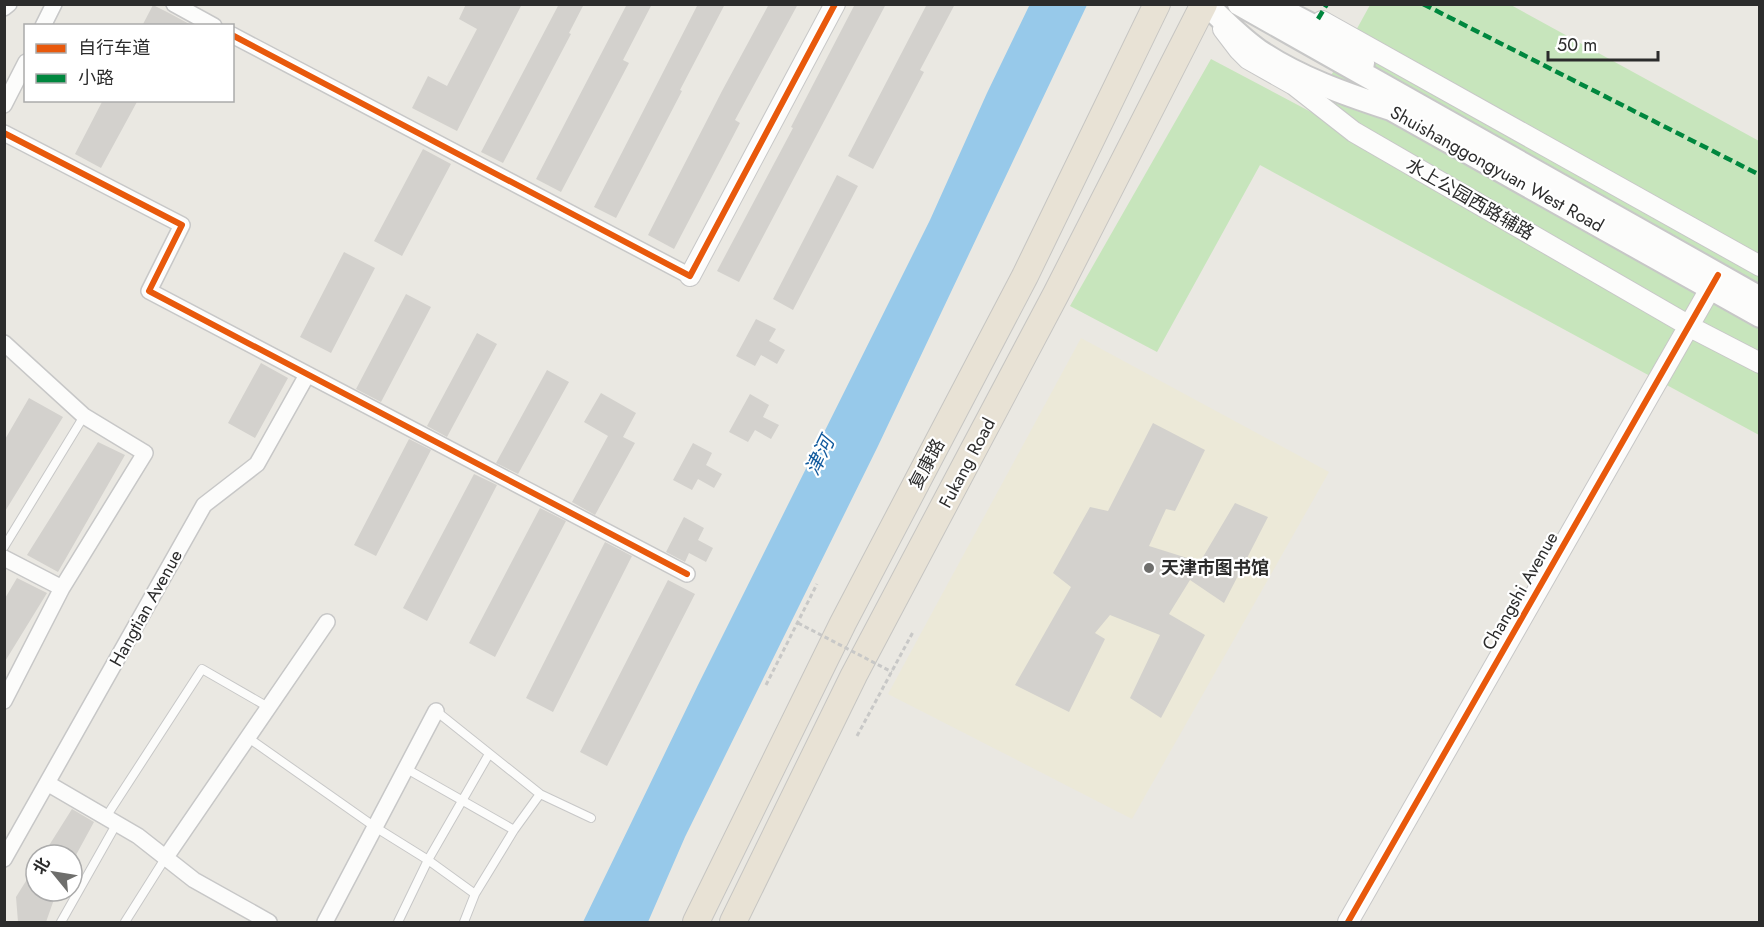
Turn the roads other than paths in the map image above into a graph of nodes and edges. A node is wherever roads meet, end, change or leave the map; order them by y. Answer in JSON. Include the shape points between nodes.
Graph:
{"nodes":[{"id":1,"x":9,"y":4,"type":"edge"},
{"id":2,"x":54,"y":4,"type":"edge"},
{"id":3,"x":174,"y":4,"type":"edge"},
{"id":4,"x":836,"y":4,"type":"edge"},
{"id":5,"x":1157,"y":4,"type":"edge"},
{"id":6,"x":1206,"y":4,"type":"edge"},
{"id":7,"x":1239,"y":4,"type":"edge"},
{"id":8,"x":1271,"y":4,"type":"edge"},
{"id":9,"x":1293,"y":4,"type":"edge"},
{"id":10,"x":4,"y":8,"type":"edge"},
{"id":11,"x":45,"y":24,"type":"edge"},
{"id":12,"x":210,"y":24,"type":"edge"},
{"id":13,"x":234,"y":36,"type":"edge"},
{"id":14,"x":24,"y":66,"type":"edge"},
{"id":15,"x":1394,"y":102,"type":"junction"},
{"id":16,"x":4,"y":105,"type":"edge"},
{"id":17,"x":4,"y":133,"type":"edge"},
{"id":18,"x":1760,"y":266,"type":"edge"},
{"id":19,"x":690,"y":276,"type":"joint"},
{"id":20,"x":1718,"y":284,"type":"junction"},
{"id":21,"x":1760,"y":298,"type":"edge"},
{"id":22,"x":1760,"y":316,"type":"edge"},
{"id":23,"x":1694,"y":328,"type":"junction"},
{"id":24,"x":4,"y":343,"type":"edge"},
{"id":25,"x":1760,"y":363,"type":"edge"},
{"id":26,"x":308,"y":375,"type":"junction"},
{"id":27,"x":84,"y":416,"type":"junction"},
{"id":28,"x":4,"y":547,"type":"edge"},
{"id":29,"x":4,"y":558,"type":"edge"},
{"id":30,"x":687,"y":574,"type":"dead end"},
{"id":31,"x":62,"y":588,"type":"junction"},
{"id":32,"x":327,"y":622,"type":"dead end"},
{"id":33,"x":4,"y":701,"type":"edge"},
{"id":34,"x":268,"y":707,"type":"junction"},
{"id":35,"x":436,"y":711,"type":"joint"},
{"id":36,"x":247,"y":737,"type":"junction"},
{"id":37,"x":489,"y":754,"type":"junction"},
{"id":38,"x":405,"y":768,"type":"junction"},
{"id":39,"x":47,"y":783,"type":"junction"},
{"id":40,"x":540,"y":794,"type":"junction"},
{"id":41,"x":462,"y":800,"type":"junction"},
{"id":42,"x":591,"y":818,"type":"dead end"},
{"id":43,"x":111,"y":820,"type":"junction"},
{"id":44,"x":375,"y":827,"type":"junction"},
{"id":45,"x":514,"y":830,"type":"junction"},
{"id":46,"x":166,"y":857,"type":"junction"},
{"id":47,"x":4,"y":859,"type":"edge"},
{"id":48,"x":428,"y":860,"type":"junction"},
{"id":49,"x":475,"y":894,"type":"junction"},
{"id":50,"x":61,"y":922,"type":"edge"},
{"id":51,"x":124,"y":922,"type":"edge"},
{"id":52,"x":269,"y":922,"type":"edge"},
{"id":53,"x":325,"y":922,"type":"edge"},
{"id":54,"x":398,"y":922,"type":"edge"},
{"id":55,"x":464,"y":922,"type":"edge"},
{"id":56,"x":696,"y":922,"type":"edge"},
{"id":57,"x":733,"y":922,"type":"edge"},
{"id":58,"x":1348,"y":922,"type":"edge"},
{"id":59,"x":1364,"y":922,"type":"edge"}],
"edges":[{"from":1,"to":10,"type":"street"},
{"from":2,"to":11,"type":"street"},
{"from":3,"to":12,"type":"street"},
{"from":4,"to":19,"type":"street"},
{"from":5,"to":56,"type":"highway","name":"复康路","via":[[1024,276],[843,622]]},
{"from":6,"to":15,"type":"main road","name":"Shuishanggongyuan West Road","via":[[1257,50],[1308,79],[1346,94]]},
{"from":6,"to":23,"type":"street","name":"水上公园西路辅路","via":[[1248,59],[1294,85],[1354,132]]},
{"from":6,"to":57,"type":"highway","name":"Fukang Road","via":[[854,675]]},
{"from":7,"to":15,"type":"main road","name":"Shuishanggongyuan West Road"},
{"from":8,"to":15,"type":"main road","via":[[1338,42]]},
{"from":9,"to":18,"type":"street"},
{"from":13,"to":19,"type":"street"},
{"from":14,"to":16,"type":"street"},
{"from":15,"to":20,"type":"main road","name":"Shuishanggongyuan West Road"},
{"from":17,"to":26,"type":"street","via":[[182,225],[149,291]]},
{"from":20,"to":21,"type":"main road","name":"Shuishanggongyuan West Road"},
{"from":20,"to":22,"type":"main road","name":"Shuishanggongyuan West Road"},
{"from":20,"to":23,"type":"street","name":"Changshi Avenue"},
{"from":23,"to":25,"type":"street","name":"水上公园西路辅路"},
{"from":23,"to":58,"type":"street","name":"Changshi Avenue"},
{"from":23,"to":59,"type":"street","name":"Changshi Avenue"},
{"from":24,"to":27,"type":"street"},
{"from":26,"to":30,"type":"street"},
{"from":26,"to":39,"type":"street","name":"Hangtian Avenue","via":[[257,464],[204,505]]},
{"from":27,"to":28,"type":"lane"},
{"from":27,"to":31,"type":"street","via":[[145,453]]},
{"from":29,"to":31,"type":"street"},
{"from":31,"to":33,"type":"street"},
{"from":32,"to":34,"type":"street"},
{"from":34,"to":36,"type":"street"},
{"from":34,"to":43,"type":"lane","via":[[202,669]]},
{"from":35,"to":37,"type":"lane"},
{"from":35,"to":38,"type":"street"},
{"from":36,"to":44,"type":"lane"},
{"from":36,"to":46,"type":"street"},
{"from":37,"to":40,"type":"lane"},
{"from":37,"to":41,"type":"lane"},
{"from":38,"to":41,"type":"lane"},
{"from":38,"to":44,"type":"street"},
{"from":39,"to":43,"type":"street"},
{"from":39,"to":47,"type":"street","name":"Hangtian Avenue"},
{"from":40,"to":42,"type":"lane"},
{"from":40,"to":45,"type":"lane"},
{"from":41,"to":45,"type":"lane"},
{"from":41,"to":48,"type":"lane"},
{"from":43,"to":46,"type":"street"},
{"from":43,"to":50,"type":"lane"},
{"from":44,"to":48,"type":"lane"},
{"from":44,"to":53,"type":"street"},
{"from":45,"to":49,"type":"lane"},
{"from":46,"to":51,"type":"lane"},
{"from":46,"to":52,"type":"street","via":[[194,880]]},
{"from":48,"to":49,"type":"lane"},
{"from":48,"to":54,"type":"lane"},
{"from":49,"to":55,"type":"lane"}]}
